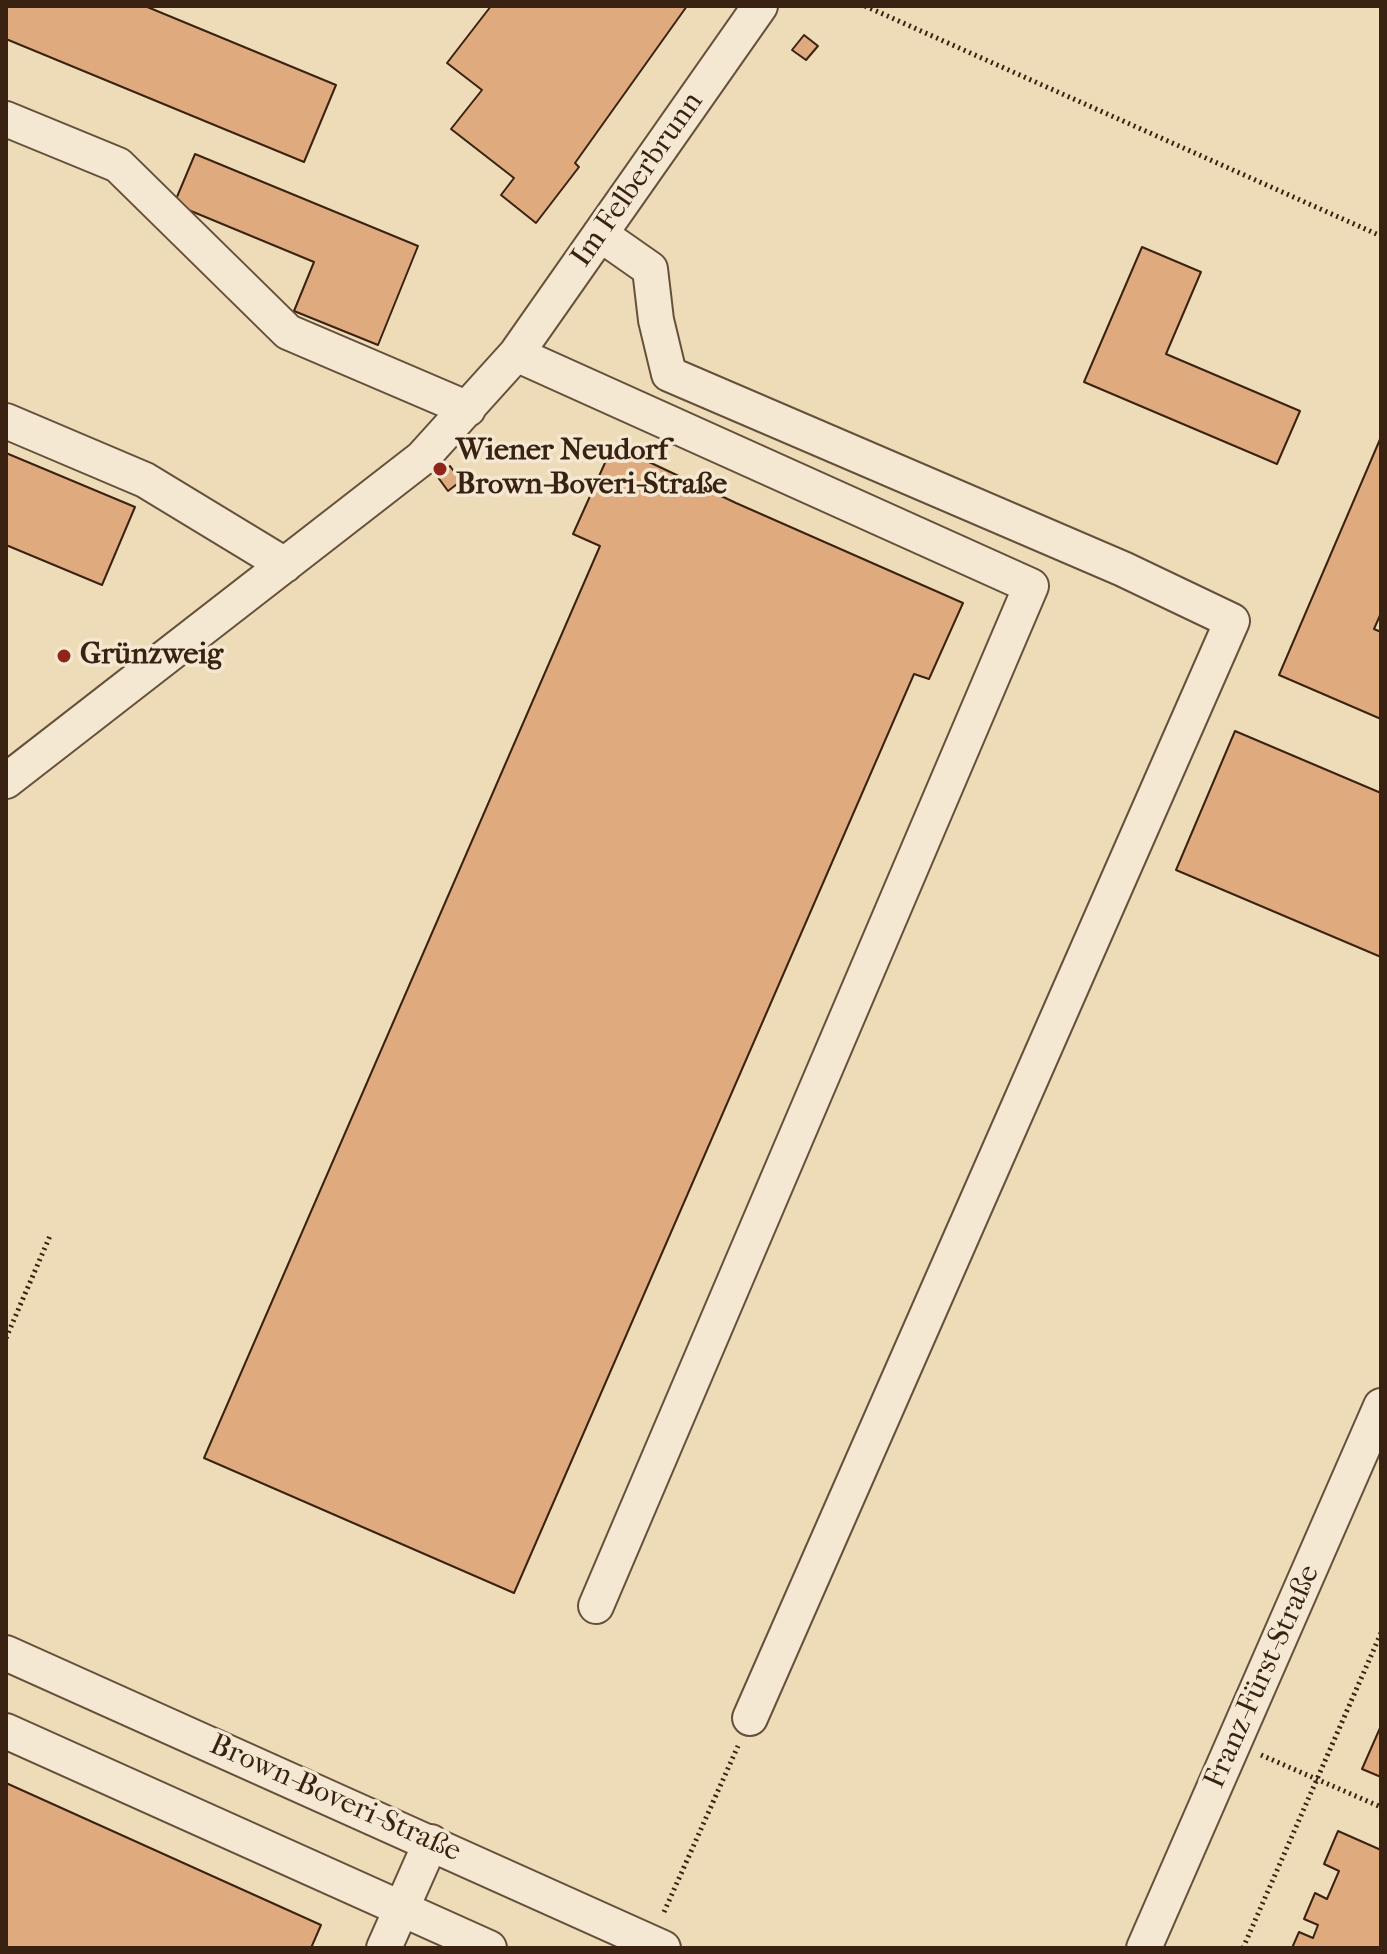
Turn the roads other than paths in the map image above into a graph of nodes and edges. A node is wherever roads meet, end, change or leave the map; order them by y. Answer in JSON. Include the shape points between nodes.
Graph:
{"nodes":[{"id":1,"x":760,"y":6,"type":"edge"},
{"id":2,"x":6,"y":119,"type":"edge"},
{"id":3,"x":600,"y":234,"type":"junction"},
{"id":4,"x":516,"y":354,"type":"junction"},
{"id":5,"x":468,"y":409,"type":"junction"},
{"id":6,"x":6,"y":421,"type":"edge"},
{"id":7,"x":285,"y":565,"type":"junction"},
{"id":8,"x":6,"y":781,"type":"edge"},
{"id":9,"x":1381,"y":1406,"type":"edge"},
{"id":10,"x":1373,"y":1447,"type":"edge"},
{"id":11,"x":596,"y":1606,"type":"dead end"},
{"id":12,"x":6,"y":1653,"type":"edge"},
{"id":13,"x":750,"y":1718,"type":"road end"},
{"id":14,"x":6,"y":1731,"type":"edge"},
{"id":15,"x":431,"y":1842,"type":"junction"},
{"id":16,"x":402,"y":1909,"type":"junction"},
{"id":17,"x":384,"y":1948,"type":"edge"},
{"id":18,"x":489,"y":1948,"type":"edge"},
{"id":19,"x":663,"y":1948,"type":"edge"},
{"id":20,"x":1144,"y":1948,"type":"edge"}],
"edges":[{"from":1,"to":3,"type":"street","name":"Im Felberbrunn"},
{"from":2,"to":5,"type":"street","via":[[118,165],[288,332]]},
{"from":3,"to":4,"type":"street","name":"Im Felberbrunn"},
{"from":3,"to":13,"type":"street","via":[[650,269],[669,374],[1232,621]]},
{"from":4,"to":5,"type":"street"},
{"from":4,"to":11,"type":"street","via":[[1031,586]]},
{"from":5,"to":7,"type":"street","via":[[422,458]]},
{"from":6,"to":7,"type":"street","via":[[145,480]]},
{"from":7,"to":8,"type":"street"},
{"from":9,"to":10,"type":"street","name":"Franz-Fürst-Straße"},
{"from":10,"to":20,"type":"street","name":"Franz-Fürst-Straße"},
{"from":12,"to":15,"type":"street","name":"Brown-Boveri-Straße"},
{"from":14,"to":16,"type":"street"},
{"from":15,"to":16,"type":"street"},
{"from":15,"to":19,"type":"street","name":"Brown-Boveri-Straße"},
{"from":16,"to":17,"type":"street"},
{"from":16,"to":18,"type":"street"}]}
